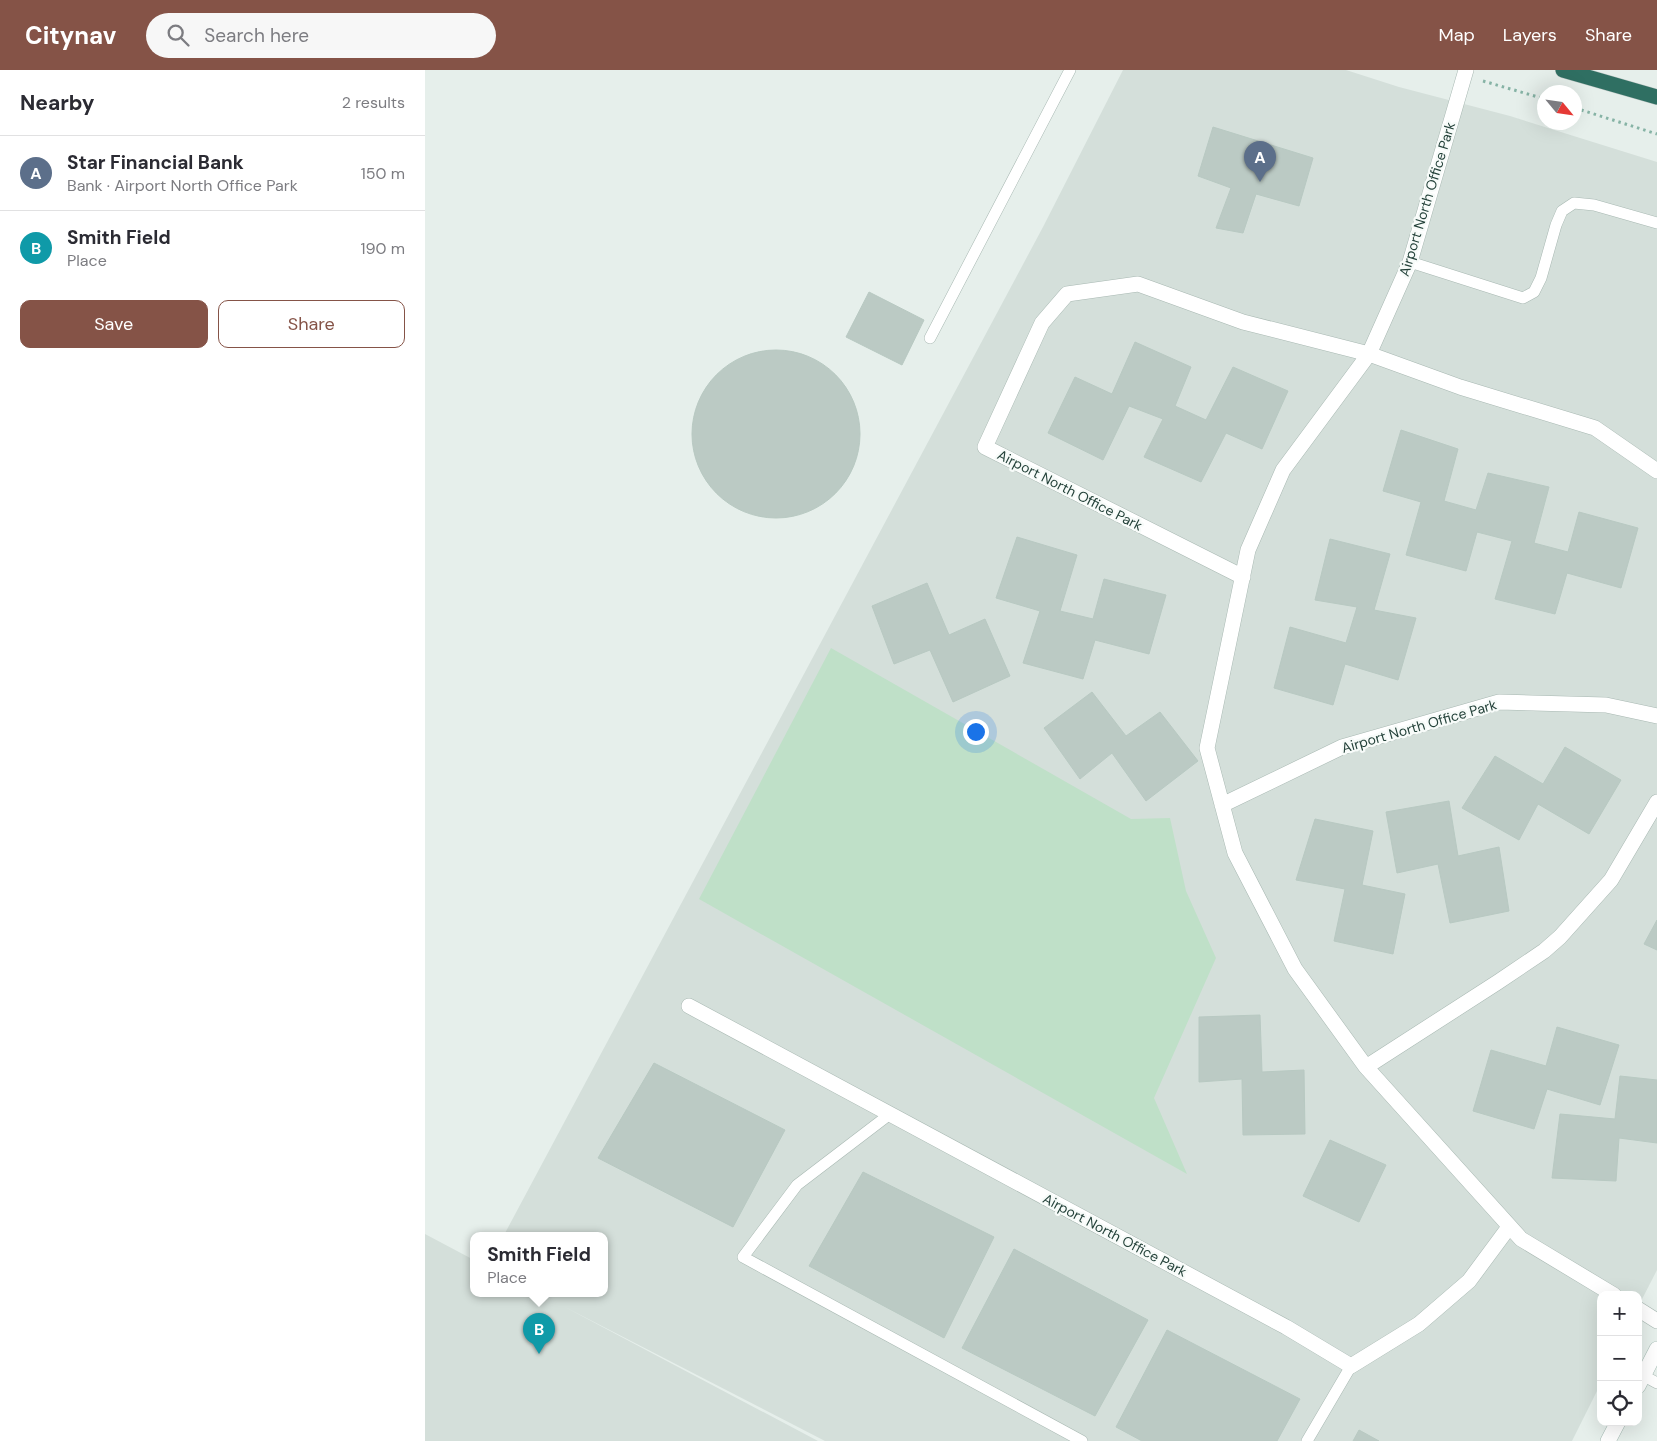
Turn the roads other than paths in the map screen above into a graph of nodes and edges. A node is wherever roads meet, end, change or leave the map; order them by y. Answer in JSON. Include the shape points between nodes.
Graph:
{"nodes":[{"id":1,"x":1070,"y":70,"type":"edge"},
{"id":2,"x":1563,"y":70,"type":"edge"},
{"id":3,"x":1465,"y":73,"type":"edge"},
{"id":4,"x":1657,"y":97,"type":"edge"},
{"id":5,"x":1657,"y":223,"type":"edge"},
{"id":6,"x":1410,"y":262,"type":"junction"},
{"id":7,"x":930,"y":338,"type":"dead end"},
{"id":8,"x":1369,"y":354,"type":"junction"},
{"id":9,"x":1657,"y":471,"type":"edge"},
{"id":10,"x":1243,"y":577,"type":"junction"},
{"id":11,"x":1657,"y":716,"type":"edge"},
{"id":12,"x":1657,"y":802,"type":"edge"},
{"id":13,"x":1222,"y":805,"type":"junction"},
{"id":14,"x":689,"y":1006,"type":"dead end"},
{"id":15,"x":1365,"y":1067,"type":"junction"},
{"id":16,"x":890,"y":1114,"type":"junction"},
{"id":17,"x":1509,"y":1227,"type":"junction"},
{"id":18,"x":1607,"y":1291,"type":"edge"},
{"id":19,"x":1642,"y":1312,"type":"edge"},
{"id":20,"x":1657,"y":1321,"type":"edge"},
{"id":21,"x":1657,"y":1349,"type":"edge"},
{"id":22,"x":1351,"y":1366,"type":"junction"},
{"id":23,"x":1646,"y":1382,"type":"edge"},
{"id":24,"x":1617,"y":1426,"type":"edge"},
{"id":25,"x":1082,"y":1441,"type":"edge"},
{"id":26,"x":1307,"y":1441,"type":"edge"},
{"id":27,"x":1608,"y":1441,"type":"edge"}],
"edges":[{"from":1,"to":7,"type":"lane"},
{"from":2,"to":4,"type":"highway"},
{"from":3,"to":6,"type":"street","name":"Airport North Office Park"},
{"from":5,"to":6,"type":"lane","via":[[1594,205],[1574,203],[1559,218],[1534,292],[1523,298]]},
{"from":6,"to":8,"type":"street","name":"Airport North Office Park"},
{"from":8,"to":9,"type":"street","name":"Airport North Office Park","via":[[1595,428]]},
{"from":8,"to":10,"type":"street","name":"Airport North Office Park","via":[[1283,470],[1248,550]]},
{"from":8,"to":10,"type":"street","name":"Airport North Office Park","via":[[1243,322],[1138,284],[1067,294],[1042,323],[985,447]]},
{"from":10,"to":13,"type":"street","name":"Airport North Office Park","via":[[1207,748]]},
{"from":11,"to":13,"type":"street","name":"Airport North Office Park","via":[[1606,705],[1499,702],[1342,747]]},
{"from":12,"to":15,"type":"street","via":[[1611,880],[1560,937],[1498,982]]},
{"from":13,"to":15,"type":"street","name":"Airport North Office Park","via":[[1235,853],[1295,969]]},
{"from":14,"to":16,"type":"street","name":"Airport North Office Park"},
{"from":15,"to":17,"type":"street","name":"Airport North Office Park"},
{"from":16,"to":22,"type":"street","name":"Airport North Office Park","via":[[1287,1327]]},
{"from":16,"to":25,"type":"lane","via":[[797,1185],[743,1257]]},
{"from":17,"to":18,"type":"street","name":"Airport North Office Park","via":[[1521,1239]]},
{"from":17,"to":22,"type":"street","via":[[1469,1281],[1419,1324]]},
{"from":19,"to":20,"type":"street"},
{"from":21,"to":23,"type":"street"},
{"from":22,"to":26,"type":"lane"},
{"from":24,"to":27,"type":"street"}]}
